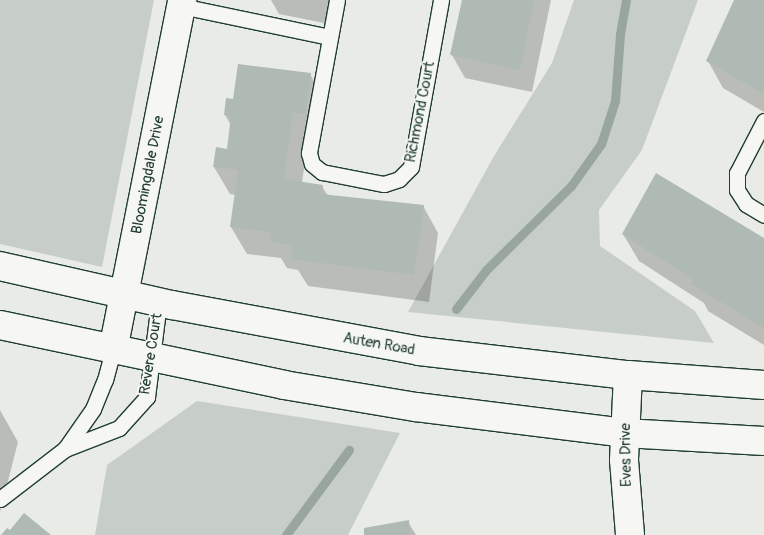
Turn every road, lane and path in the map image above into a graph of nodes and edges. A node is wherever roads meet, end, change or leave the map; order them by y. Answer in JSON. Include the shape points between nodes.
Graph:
{"nodes":[{"id":1,"x":337,"y":0,"type":"edge"},
{"id":2,"x":441,"y":0,"type":"edge"},
{"id":3,"x":181,"y":3,"type":"edge"},
{"id":4,"x":329,"y":37,"type":"junction"},
{"id":5,"x":764,"y":121,"type":"edge"},
{"id":6,"x":764,"y":214,"type":"edge"},
{"id":7,"x":0,"y":266,"type":"edge"},
{"id":8,"x":124,"y":293,"type":"junction"},
{"id":9,"x":159,"y":302,"type":"junction"},
{"id":10,"x":0,"y":325,"type":"edge"},
{"id":11,"x":113,"y":350,"type":"junction"},
{"id":12,"x":152,"y":357,"type":"junction"},
{"id":13,"x":628,"y":376,"type":"junction"},
{"id":14,"x":764,"y":385,"type":"edge"},
{"id":15,"x":624,"y":433,"type":"junction"},
{"id":16,"x":764,"y":441,"type":"edge"},
{"id":17,"x":65,"y":450,"type":"junction"},
{"id":18,"x":0,"y":499,"type":"edge"},
{"id":19,"x":630,"y":535,"type":"edge"}],
"edges":[{"from":1,"to":4,"type":"lane","name":"Richmond Court"},
{"from":2,"to":4,"type":"lane","name":"Richmond Court","via":[[411,167],[399,179],[384,184],[322,172],[312,164],[308,153]]},
{"from":3,"to":4,"type":"lane"},
{"from":3,"to":8,"type":"street","name":"Bloomingdale Drive"},
{"from":5,"to":6,"type":"lane","via":[[736,173],[737,190],[746,204]]},
{"from":7,"to":8,"type":"street","name":"Auten Road"},
{"from":8,"to":9,"type":"street","name":"Auten Road"},
{"from":8,"to":11,"type":"street","name":"Bloomingdale Drive"},
{"from":9,"to":12,"type":"lane","name":"Revere Court"},
{"from":9,"to":13,"type":"street","name":"Auten Road","via":[[419,351]]},
{"from":10,"to":11,"type":"street"},
{"from":11,"to":12,"type":"street"},
{"from":11,"to":17,"type":"lane","name":"Revere Court","via":[[93,409]]},
{"from":12,"to":15,"type":"street","via":[[284,385],[407,406]]},
{"from":12,"to":17,"type":"lane","name":"Revere Court","via":[[147,397],[119,428]]},
{"from":13,"to":14,"type":"street","name":"Auten Road"},
{"from":13,"to":15,"type":"street","name":"Eves Drive"},
{"from":15,"to":16,"type":"street"},
{"from":15,"to":19,"type":"street","name":"Eves Drive"},
{"from":17,"to":18,"type":"lane","name":"Revere Court"}]}
